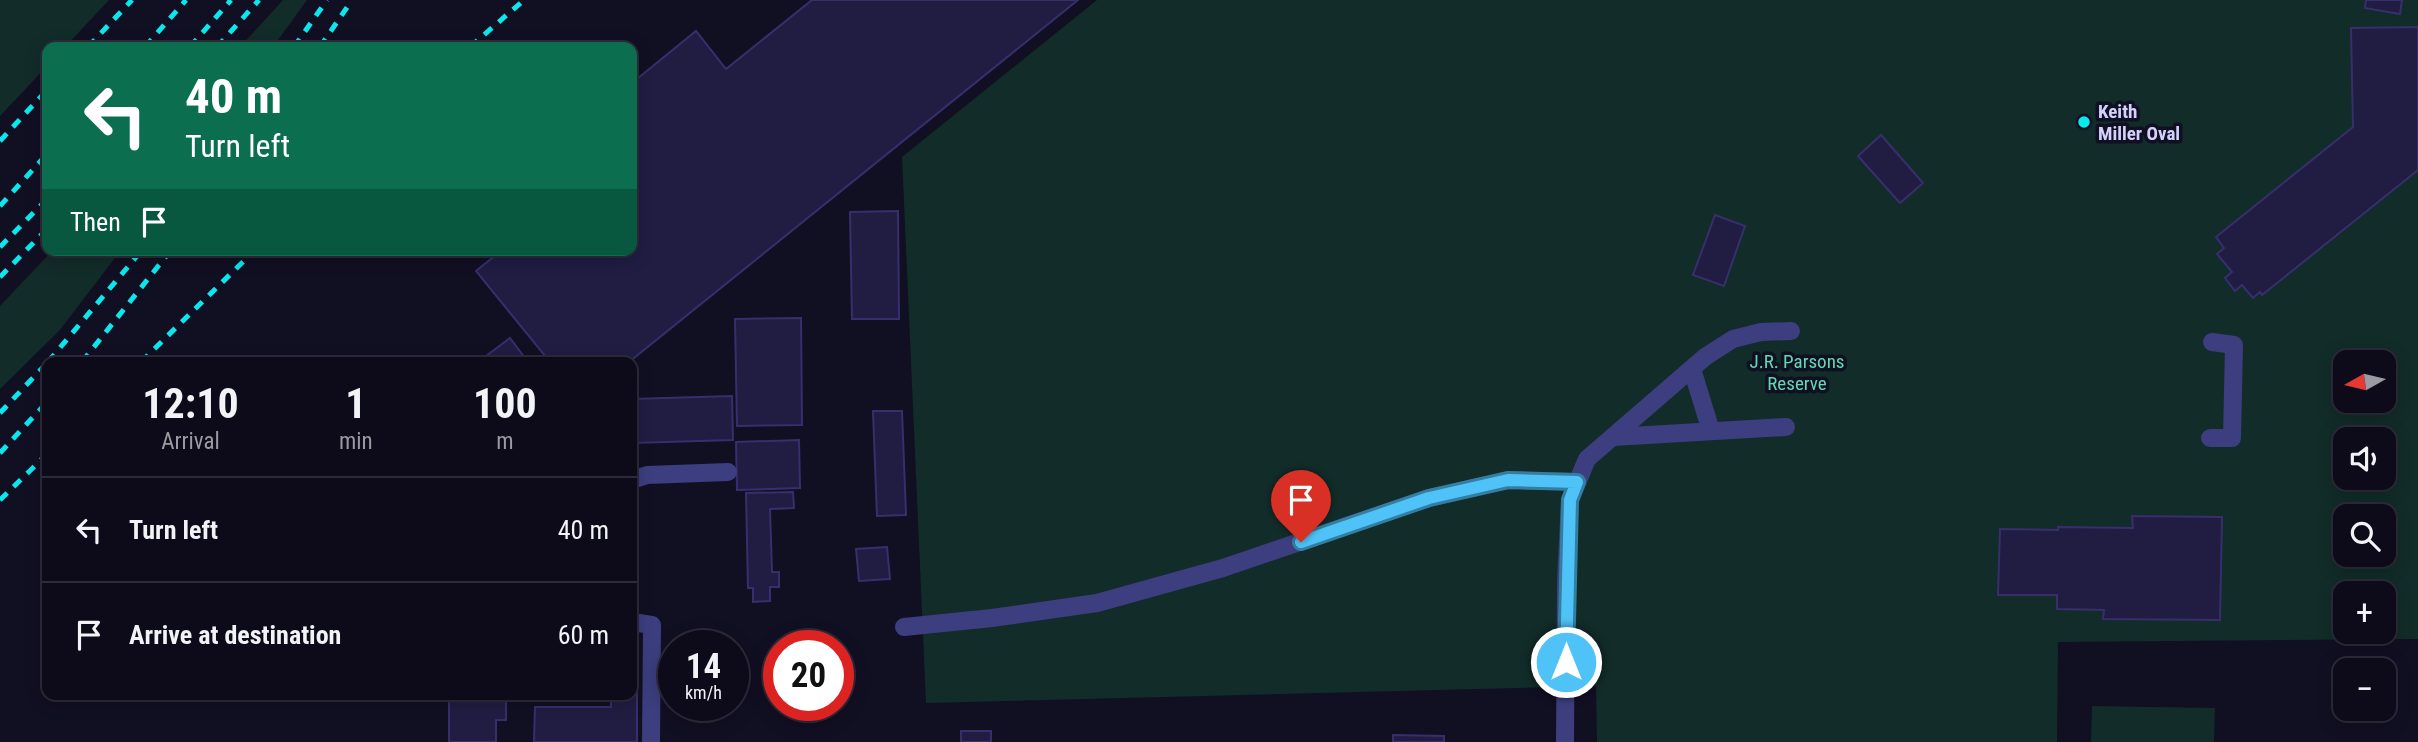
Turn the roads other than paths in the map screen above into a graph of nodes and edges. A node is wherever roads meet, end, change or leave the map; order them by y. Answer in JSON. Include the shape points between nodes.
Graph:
{"nodes":[{"id":1,"x":1791,"y":331,"type":"dead end"},
{"id":2,"x":2212,"y":342,"type":"dead end"},
{"id":3,"x":1692,"y":369,"type":"junction"},
{"id":4,"x":1786,"y":428,"type":"dead end"},
{"id":5,"x":1712,"y":431,"type":"junction"},
{"id":6,"x":1613,"y":437,"type":"junction"},
{"id":7,"x":2210,"y":438,"type":"dead end"},
{"id":8,"x":727,"y":472,"type":"dead end"},
{"id":9,"x":637,"y":478,"type":"edge"},
{"id":10,"x":1577,"y":482,"type":"junction"},
{"id":11,"x":637,"y":623,"type":"edge"},
{"id":12,"x":904,"y":628,"type":"dead end"},
{"id":13,"x":651,"y":742,"type":"edge"},
{"id":14,"x":1565,"y":742,"type":"edge"}],
"edges":[{"from":1,"to":3,"type":"lane","via":[[1733,339]]},
{"from":2,"to":7,"type":"lane","via":[[2234,345],[2232,438]]},
{"from":3,"to":5,"type":"lane"},
{"from":3,"to":6,"type":"lane"},
{"from":4,"to":5,"type":"lane"},
{"from":5,"to":6,"type":"lane"},
{"from":6,"to":10,"type":"lane","via":[[1587,459]]},
{"from":8,"to":9,"type":"lane"},
{"from":10,"to":12,"type":"lane","via":[[1508,480],[1429,498],[1223,568],[1097,603]]},
{"from":10,"to":14,"type":"lane","via":[[1570,500],[1567,554]]},
{"from":11,"to":13,"type":"lane","via":[[653,625]]}]}
